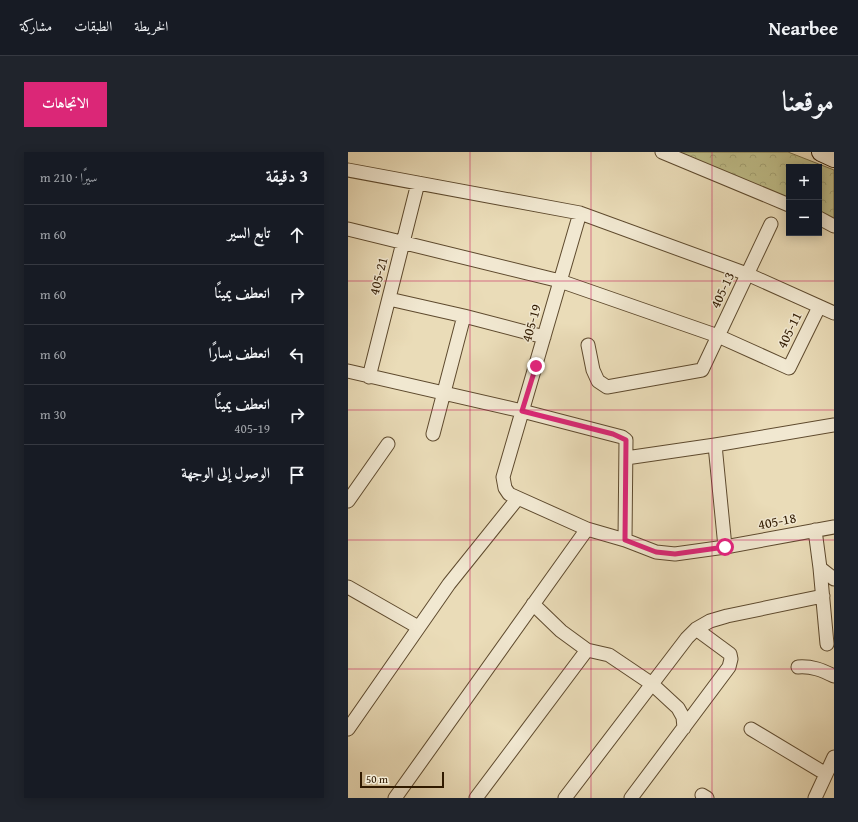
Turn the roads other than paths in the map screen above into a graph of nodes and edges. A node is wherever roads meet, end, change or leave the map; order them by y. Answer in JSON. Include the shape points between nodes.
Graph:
{"nodes":[{"id":1,"x":662,"y":152,"type":"edge"},
{"id":2,"x":821,"y":152,"type":"edge"},
{"id":3,"x":834,"y":158,"type":"edge"},
{"id":4,"x":348,"y":170,"type":"edge"},
{"id":5,"x":418,"y":183,"type":"junction"},
{"id":6,"x":786,"y":204,"type":"edge"},
{"id":7,"x":580,"y":213,"type":"junction"},
{"id":8,"x":822,"y":220,"type":"edge"},
{"id":9,"x":771,"y":224,"type":"dead end"},
{"id":10,"x":834,"y":226,"type":"edge"},
{"id":11,"x":348,"y":229,"type":"edge"},
{"id":12,"x":404,"y":242,"type":"junction"},
{"id":13,"x":747,"y":274,"type":"junction"},
{"id":14,"x":560,"y":281,"type":"junction"},
{"id":15,"x":389,"y":299,"type":"junction"},
{"id":16,"x":819,"y":306,"type":"junction"},
{"id":17,"x":834,"y":313,"type":"edge"},
{"id":18,"x":464,"y":316,"type":"junction"},
{"id":19,"x":544,"y":336,"type":"junction"},
{"id":20,"x":718,"y":336,"type":"junction"},
{"id":21,"x":588,"y":345,"type":"dead end"},
{"id":22,"x":348,"y":372,"type":"edge"},
{"id":23,"x":369,"y":377,"type":"junction"},
{"id":24,"x":444,"y":393,"type":"junction"},
{"id":25,"x":522,"y":411,"type":"junction"},
{"id":26,"x":834,"y":425,"type":"edge"},
{"id":27,"x":432,"y":434,"type":"dead end"},
{"id":28,"x":388,"y":444,"type":"dead end"},
{"id":29,"x":716,"y":445,"type":"junction"},
{"id":30,"x":626,"y":458,"type":"junction"},
{"id":31,"x":505,"y":488,"type":"joint"},
{"id":32,"x":518,"y":498,"type":"junction"},
{"id":33,"x":348,"y":501,"type":"edge"},
{"id":34,"x":834,"y":527,"type":"edge"},
{"id":35,"x":587,"y":529,"type":"junction"},
{"id":36,"x":815,"y":530,"type":"junction"},
{"id":37,"x":625,"y":540,"type":"junction"},
{"id":38,"x":725,"y":547,"type":"junction"},
{"id":39,"x":820,"y":568,"type":"junction"},
{"id":40,"x":834,"y":579,"type":"edge"},
{"id":41,"x":348,"y":587,"type":"edge"},
{"id":42,"x":823,"y":596,"type":"junction"},
{"id":43,"x":534,"y":604,"type":"junction"},
{"id":44,"x":418,"y":627,"type":"junction"},
{"id":45,"x":696,"y":630,"type":"junction"},
{"id":46,"x":827,"y":644,"type":"dead end"},
{"id":47,"x":587,"y":650,"type":"junction"},
{"id":48,"x":798,"y":667,"type":"dead end"},
{"id":49,"x":834,"y":676,"type":"edge"},
{"id":50,"x":652,"y":684,"type":"junction"},
{"id":51,"x":684,"y":728,"type":"junction"},
{"id":52,"x":348,"y":729,"type":"edge"},
{"id":53,"x":751,"y":729,"type":"dead end"},
{"id":54,"x":834,"y":757,"type":"edge"},
{"id":55,"x":826,"y":774,"type":"junction"},
{"id":56,"x":395,"y":798,"type":"edge"},
{"id":57,"x":476,"y":798,"type":"edge"},
{"id":58,"x":565,"y":798,"type":"edge"},
{"id":59,"x":631,"y":798,"type":"edge"},
{"id":60,"x":815,"y":798,"type":"edge"}],
"edges":[{"from":1,"to":6,"type":"street"},
{"from":2,"to":3,"type":"main road"},
{"from":4,"to":5,"type":"street"},
{"from":5,"to":7,"type":"street"},
{"from":5,"to":12,"type":"street","name":"405-21"},
{"from":7,"to":13,"type":"street"},
{"from":7,"to":14,"type":"street","name":"405-19"},
{"from":8,"to":10,"type":"street"},
{"from":9,"to":13,"type":"street","name":"405-13"},
{"from":11,"to":12,"type":"street"},
{"from":12,"to":14,"type":"street"},
{"from":12,"to":15,"type":"street","name":"405-21"},
{"from":13,"to":16,"type":"street"},
{"from":13,"to":20,"type":"street","name":"405-13"},
{"from":14,"to":19,"type":"street","name":"405-19"},
{"from":14,"to":20,"type":"street"},
{"from":15,"to":18,"type":"street"},
{"from":15,"to":23,"type":"street","name":"405-21"},
{"from":16,"to":17,"type":"street"},
{"from":16,"to":20,"type":"street","name":"405-11","via":[[789,368]]},
{"from":18,"to":19,"type":"street"},
{"from":18,"to":24,"type":"street"},
{"from":19,"to":25,"type":"street","name":"405-19"},
{"from":20,"to":21,"type":"street","name":"405-13","via":[[702,370],[607,387],[598,381],[593,370]]},
{"from":22,"to":23,"type":"street"},
{"from":23,"to":24,"type":"street"},
{"from":24,"to":25,"type":"street"},
{"from":24,"to":27,"type":"street"},
{"from":25,"to":30,"type":"street","via":[[622,437],[626,440]]},
{"from":25,"to":31,"type":"street","name":"405-19","via":[[504,477]]},
{"from":26,"to":29,"type":"street"},
{"from":28,"to":33,"type":"street"},
{"from":29,"to":30,"type":"street"},
{"from":29,"to":38,"type":"street"},
{"from":30,"to":37,"type":"street"},
{"from":31,"to":32,"type":"street","name":"405-18"},
{"from":32,"to":35,"type":"street","name":"405-18"},
{"from":32,"to":44,"type":"street","via":[[472,553]]},
{"from":34,"to":36,"type":"street","name":"405-18"},
{"from":35,"to":37,"type":"street","name":"405-18"},
{"from":35,"to":43,"type":"street"},
{"from":36,"to":38,"type":"street","name":"405-18"},
{"from":36,"to":39,"type":"street"},
{"from":37,"to":38,"type":"street","name":"405-18","via":[[656,552],[675,554]]},
{"from":39,"to":40,"type":"street"},
{"from":39,"to":42,"type":"street"},
{"from":41,"to":44,"type":"street"},
{"from":42,"to":45,"type":"street","via":[[727,616],[710,621]]},
{"from":42,"to":46,"type":"street"},
{"from":43,"to":47,"type":"street","via":[[561,631]]},
{"from":43,"to":56,"type":"street"},
{"from":44,"to":52,"type":"street"},
{"from":45,"to":50,"type":"street"},
{"from":45,"to":51,"type":"street","via":[[730,654],[731,659],[729,667]]},
{"from":47,"to":50,"type":"street","via":[[609,655]]},
{"from":47,"to":57,"type":"street"},
{"from":48,"to":49,"type":"street","via":[[809,666]]},
{"from":50,"to":51,"type":"street","via":[[678,708],[683,717]]},
{"from":50,"to":58,"type":"street"},
{"from":51,"to":59,"type":"street"},
{"from":53,"to":55,"type":"street"},
{"from":54,"to":55,"type":"street"},
{"from":55,"to":60,"type":"street"}]}
